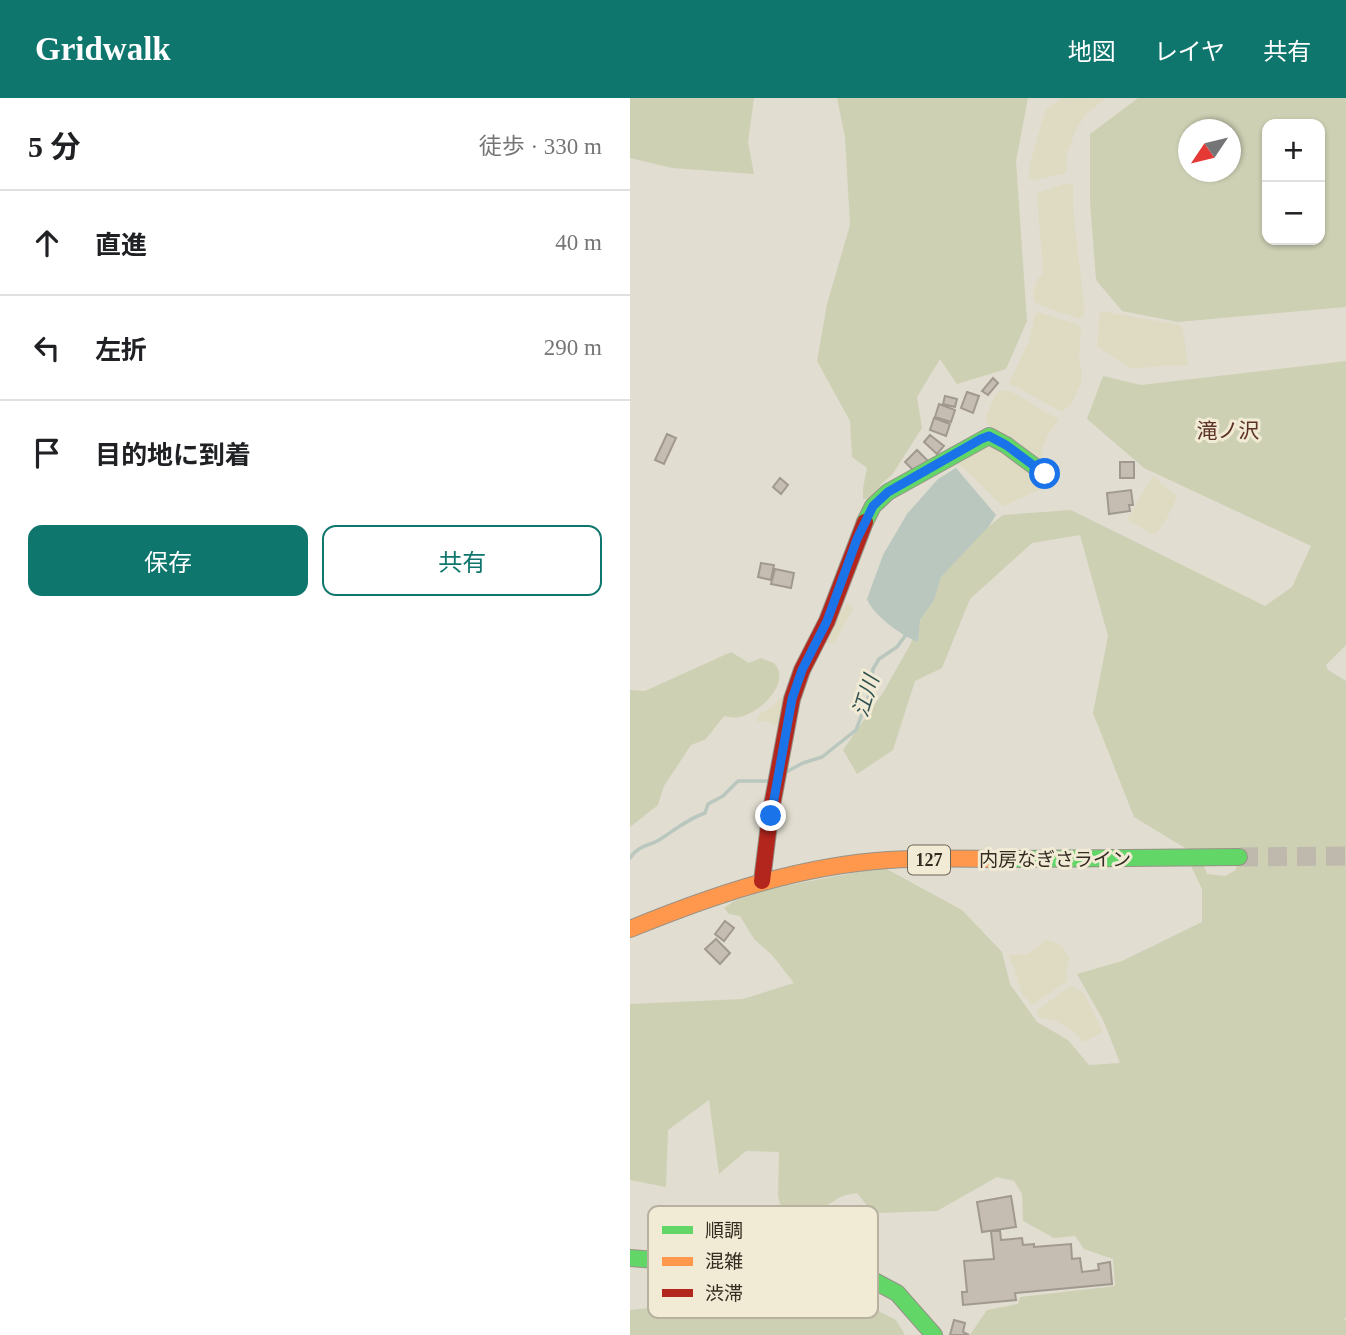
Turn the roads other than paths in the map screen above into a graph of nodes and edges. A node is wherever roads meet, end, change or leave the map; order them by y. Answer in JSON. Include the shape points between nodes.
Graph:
{"nodes":[{"id":1,"x":1045,"y":474,"type":"dead end"},
{"id":2,"x":1239,"y":857,"type":"tunnel mouth"},
{"id":3,"x":762,"y":881,"type":"junction"},
{"id":4,"x":630,"y":929,"type":"edge"},
{"id":5,"x":630,"y":1258,"type":"edge"},
{"id":6,"x":648,"y":1259,"type":"edge"},
{"id":7,"x":878,"y":1280,"type":"edge"},
{"id":8,"x":933,"y":1335,"type":"edge"}],
"edges":[{"from":1,"to":3,"type":"main road","via":[[989,436],[888,492],[873,506],[792,699]]},
{"from":2,"to":3,"type":"main road","name":"内房なぎさライン","number":"127","via":[[888,860]]},
{"from":3,"to":4,"type":"main road","name":"内房なぎさライン","number":"127"},
{"from":5,"to":6,"type":"main road"},
{"from":7,"to":8,"type":"main road","via":[[906,1301]]}]}
